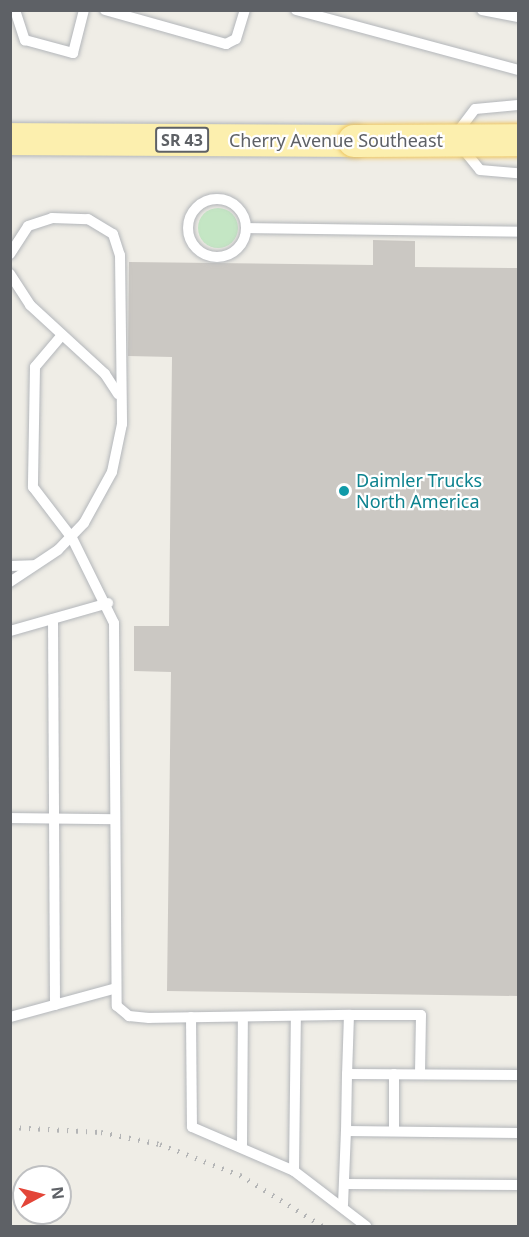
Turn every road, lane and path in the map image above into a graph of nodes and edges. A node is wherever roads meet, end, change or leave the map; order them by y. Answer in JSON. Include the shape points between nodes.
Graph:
{"nodes":[{"id":1,"x":15,"y":10,"type":"edge"},
{"id":2,"x":84,"y":10,"type":"edge"},
{"id":3,"x":105,"y":10,"type":"edge"},
{"id":4,"x":245,"y":10,"type":"edge"},
{"id":5,"x":296,"y":10,"type":"edge"},
{"id":6,"x":482,"y":10,"type":"edge"},
{"id":7,"x":519,"y":17,"type":"edge"},
{"id":8,"x":519,"y":69,"type":"edge"},
{"id":9,"x":519,"y":105,"type":"edge"},
{"id":10,"x":10,"y":139,"type":"edge"},
{"id":11,"x":519,"y":140,"type":"edge"},
{"id":12,"x":519,"y":173,"type":"edge"},
{"id":13,"x":246,"y":228,"type":"junction"},
{"id":14,"x":519,"y":232,"type":"edge"},
{"id":15,"x":10,"y":254,"type":"edge"},
{"id":16,"x":10,"y":274,"type":"edge"},
{"id":17,"x":62,"y":335,"type":"junction"},
{"id":18,"x":120,"y":396,"type":"junction"},
{"id":19,"x":72,"y":538,"type":"junction"},
{"id":20,"x":33,"y":565,"type":"junction"},
{"id":21,"x":10,"y":566,"type":"edge"},
{"id":22,"x":10,"y":582,"type":"edge"},
{"id":23,"x":108,"y":603,"type":"junction"},
{"id":24,"x":53,"y":618,"type":"junction"},
{"id":25,"x":10,"y":631,"type":"edge"},
{"id":26,"x":10,"y":818,"type":"edge"},
{"id":27,"x":54,"y":819,"type":"junction"},
{"id":28,"x":114,"y":819,"type":"junction"},
{"id":29,"x":113,"y":989,"type":"junction"},
{"id":30,"x":55,"y":1005,"type":"junction"},
{"id":31,"x":349,"y":1015,"type":"junction"},
{"id":32,"x":297,"y":1016,"type":"junction"},
{"id":33,"x":10,"y":1017,"type":"edge"},
{"id":34,"x":191,"y":1017,"type":"junction"},
{"id":35,"x":243,"y":1017,"type":"junction"},
{"id":36,"x":347,"y":1074,"type":"junction"},
{"id":37,"x":394,"y":1074,"type":"junction"},
{"id":38,"x":420,"y":1074,"type":"junction"},
{"id":39,"x":519,"y":1075,"type":"edge"},
{"id":40,"x":346,"y":1131,"type":"junction"},
{"id":41,"x":394,"y":1131,"type":"junction"},
{"id":42,"x":519,"y":1133,"type":"edge"},
{"id":43,"x":242,"y":1145,"type":"junction"},
{"id":44,"x":294,"y":1171,"type":"junction"},
{"id":45,"x":344,"y":1184,"type":"junction"},
{"id":46,"x":519,"y":1185,"type":"edge"},
{"id":47,"x":343,"y":1205,"type":"junction"},
{"id":48,"x":366,"y":1227,"type":"edge"}],
"edges":[{"from":1,"to":2,"type":"lane","via":[[26,40],[73,53]]},
{"from":3,"to":4,"type":"lane","via":[[226,44],[236,39]]},
{"from":5,"to":8,"type":"lane"},
{"from":6,"to":7,"type":"lane"},
{"from":9,"to":12,"type":"lane","via":[[475,109],[459,130],[459,144],[480,170]]},
{"from":10,"to":11,"type":"main road","name":"Cherry Avenue Southeast","number":"SR 43","bridge":true},
{"from":13,"to":13,"type":"lane","via":[[240,246],[219,257],[197,248],[188,227],[197,206],[219,198],[239,208]]},
{"from":13,"to":14,"type":"lane"},
{"from":15,"to":18,"type":"lane","via":[[28,226],[52,218],[88,219],[113,234],[120,255]]},
{"from":16,"to":17,"type":"lane","via":[[19,293]]},
{"from":17,"to":18,"type":"lane","via":[[105,374]]},
{"from":17,"to":19,"type":"lane","via":[[35,367],[33,482],[35,496]]},
{"from":18,"to":19,"type":"lane","via":[[122,432],[112,472]]},
{"from":19,"to":20,"type":"lane"},
{"from":19,"to":23,"type":"lane"},
{"from":20,"to":21,"type":"lane"},
{"from":20,"to":22,"type":"lane"},
{"from":23,"to":24,"type":"lane"},
{"from":23,"to":28,"type":"lane","via":[[115,629]]},
{"from":24,"to":25,"type":"lane"},
{"from":24,"to":27,"type":"lane"},
{"from":26,"to":27,"type":"lane"},
{"from":27,"to":28,"type":"lane"},
{"from":27,"to":30,"type":"lane"},
{"from":28,"to":29,"type":"lane"},
{"from":29,"to":30,"type":"lane"},
{"from":29,"to":34,"type":"lane","via":[[117,1006],[129,1016]]},
{"from":30,"to":33,"type":"lane"},
{"from":31,"to":32,"type":"lane"},
{"from":31,"to":36,"type":"lane"},
{"from":31,"to":38,"type":"lane","via":[[421,1015]]},
{"from":32,"to":35,"type":"lane"},
{"from":32,"to":44,"type":"lane"},
{"from":34,"to":35,"type":"lane"},
{"from":34,"to":43,"type":"lane","via":[[192,1127]]},
{"from":35,"to":43,"type":"lane"},
{"from":36,"to":37,"type":"lane"},
{"from":36,"to":40,"type":"lane"},
{"from":37,"to":38,"type":"lane"},
{"from":37,"to":41,"type":"lane"},
{"from":38,"to":39,"type":"lane"},
{"from":40,"to":41,"type":"lane"},
{"from":40,"to":45,"type":"lane"},
{"from":41,"to":42,"type":"lane"},
{"from":43,"to":44,"type":"lane"},
{"from":44,"to":47,"type":"lane"},
{"from":45,"to":46,"type":"lane"},
{"from":45,"to":47,"type":"lane"},
{"from":47,"to":48,"type":"lane"}]}
